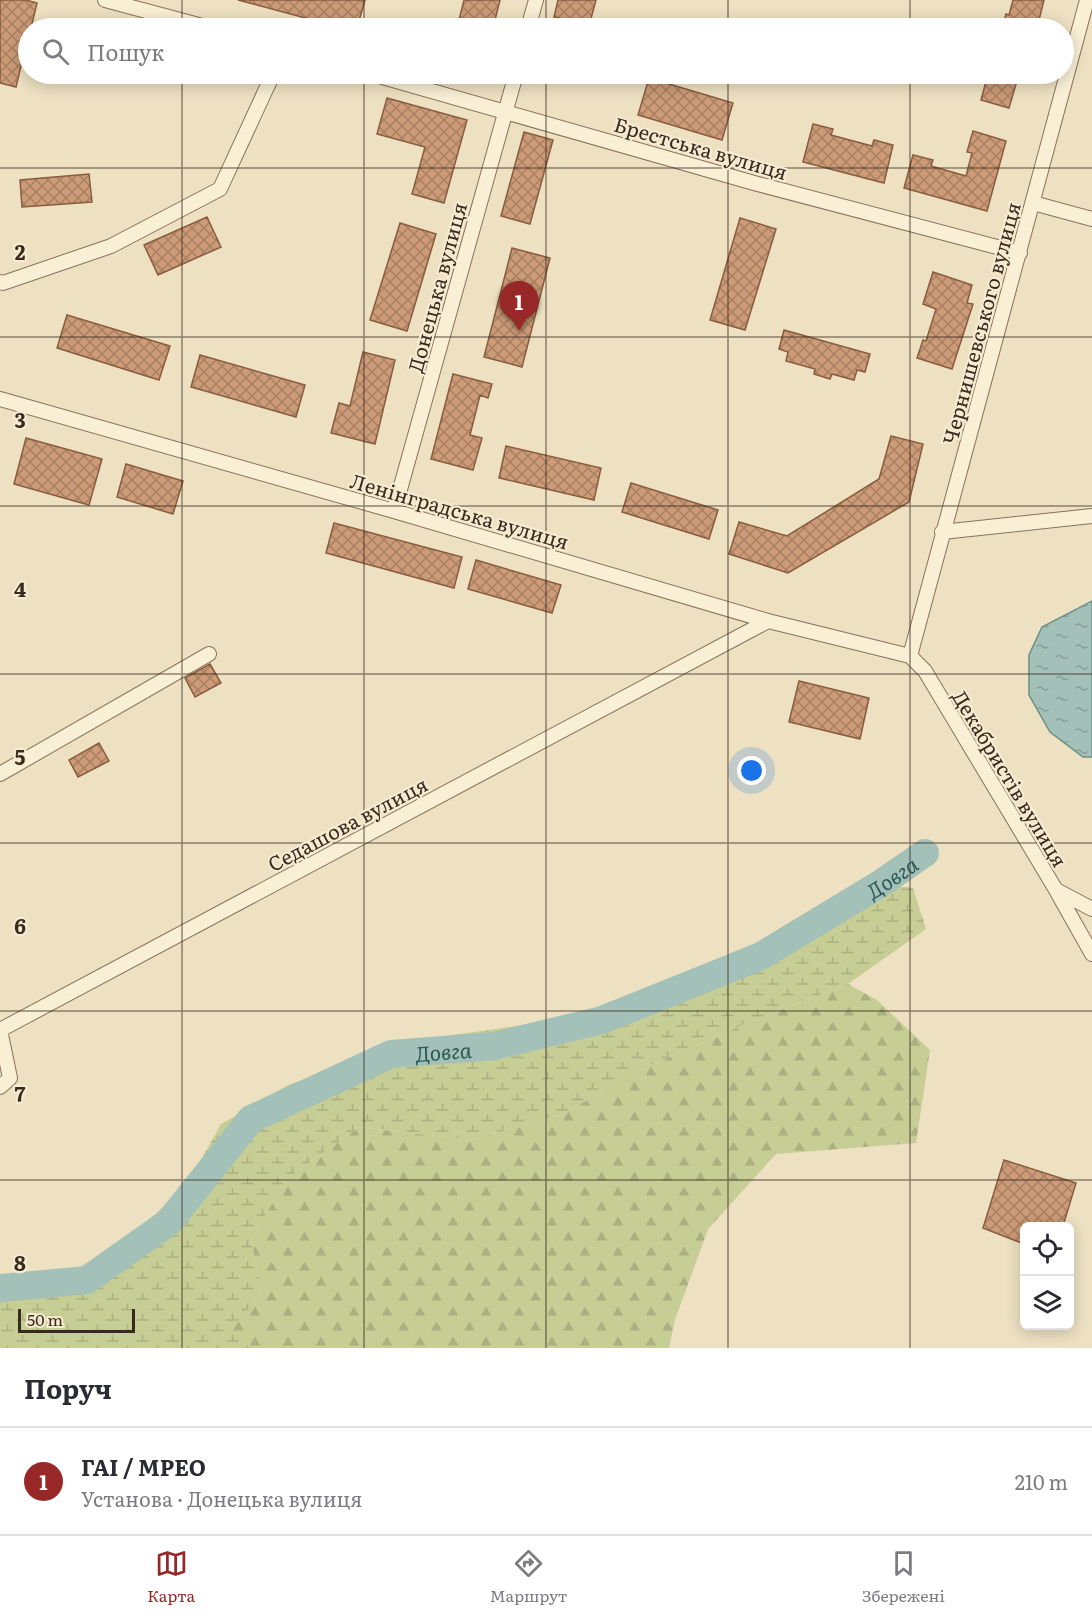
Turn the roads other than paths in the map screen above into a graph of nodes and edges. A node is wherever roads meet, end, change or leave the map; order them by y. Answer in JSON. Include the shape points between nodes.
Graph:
{"nodes":[{"id":1,"x":105,"y":0,"type":"edge"},
{"id":2,"x":536,"y":0,"type":"edge"},
{"id":3,"x":1087,"y":0,"type":"edge"},
{"id":4,"x":172,"y":18,"type":"edge"},
{"id":5,"x":531,"y":18,"type":"edge"},
{"id":6,"x":1074,"y":49,"type":"edge"},
{"id":7,"x":268,"y":84,"type":"edge"},
{"id":8,"x":406,"y":84,"type":"edge"},
{"id":9,"x":513,"y":84,"type":"edge"},
{"id":10,"x":1065,"y":84,"type":"edge"},
{"id":11,"x":506,"y":113,"type":"junction"},
{"id":12,"x":1033,"y":203,"type":"junction"},
{"id":13,"x":1092,"y":219,"type":"edge"},
{"id":14,"x":1020,"y":254,"type":"junction"},
{"id":15,"x":0,"y":282,"type":"edge"},
{"id":16,"x":0,"y":399,"type":"edge"},
{"id":17,"x":394,"y":511,"type":"junction"},
{"id":18,"x":1092,"y":516,"type":"edge"},
{"id":19,"x":942,"y":532,"type":"junction"},
{"id":20,"x":768,"y":621,"type":"junction"},
{"id":21,"x":209,"y":654,"type":"dead end"},
{"id":22,"x":910,"y":656,"type":"junction"},
{"id":23,"x":0,"y":774,"type":"edge"},
{"id":24,"x":1056,"y":890,"type":"junction"},
{"id":25,"x":1092,"y":909,"type":"edge"},
{"id":26,"x":1092,"y":954,"type":"edge"},
{"id":27,"x":0,"y":1087,"type":"edge"}],
"edges":[{"from":1,"to":4,"type":"street"},
{"from":2,"to":5,"type":"street"},
{"from":3,"to":6,"type":"street","name":"Чернишевського вулиця"},
{"from":7,"to":15,"type":"street","via":[[220,189],[111,246]]},
{"from":8,"to":11,"type":"street","name":"Брестська вулиця"},
{"from":9,"to":11,"type":"street","name":"Донецька вулиця"},
{"from":10,"to":12,"type":"street","name":"Чернишевського вулиця"},
{"from":11,"to":14,"type":"street","name":"Брестська вулиця"},
{"from":11,"to":17,"type":"street","name":"Донецька вулиця"},
{"from":12,"to":13,"type":"street"},
{"from":12,"to":14,"type":"street","name":"Чернишевського вулиця"},
{"from":14,"to":19,"type":"street","name":"Чернишевського вулиця"},
{"from":16,"to":17,"type":"street","name":"Ленінградська вулиця"},
{"from":17,"to":20,"type":"street","name":"Ленінградська вулиця"},
{"from":18,"to":19,"type":"street"},
{"from":19,"to":22,"type":"street","name":"Чернишевського вулиця"},
{"from":20,"to":22,"type":"street","name":"Ленінградська вулиця"},
{"from":20,"to":27,"type":"street","name":"Седашова вулиця","via":[[0,1030],[10,1078]]},
{"from":21,"to":23,"type":"street"},
{"from":22,"to":24,"type":"street","name":"Декабристів вулиця","via":[[925,671]]},
{"from":24,"to":25,"type":"street"},
{"from":24,"to":26,"type":"street","name":"Декабристів вулиця"}]}
